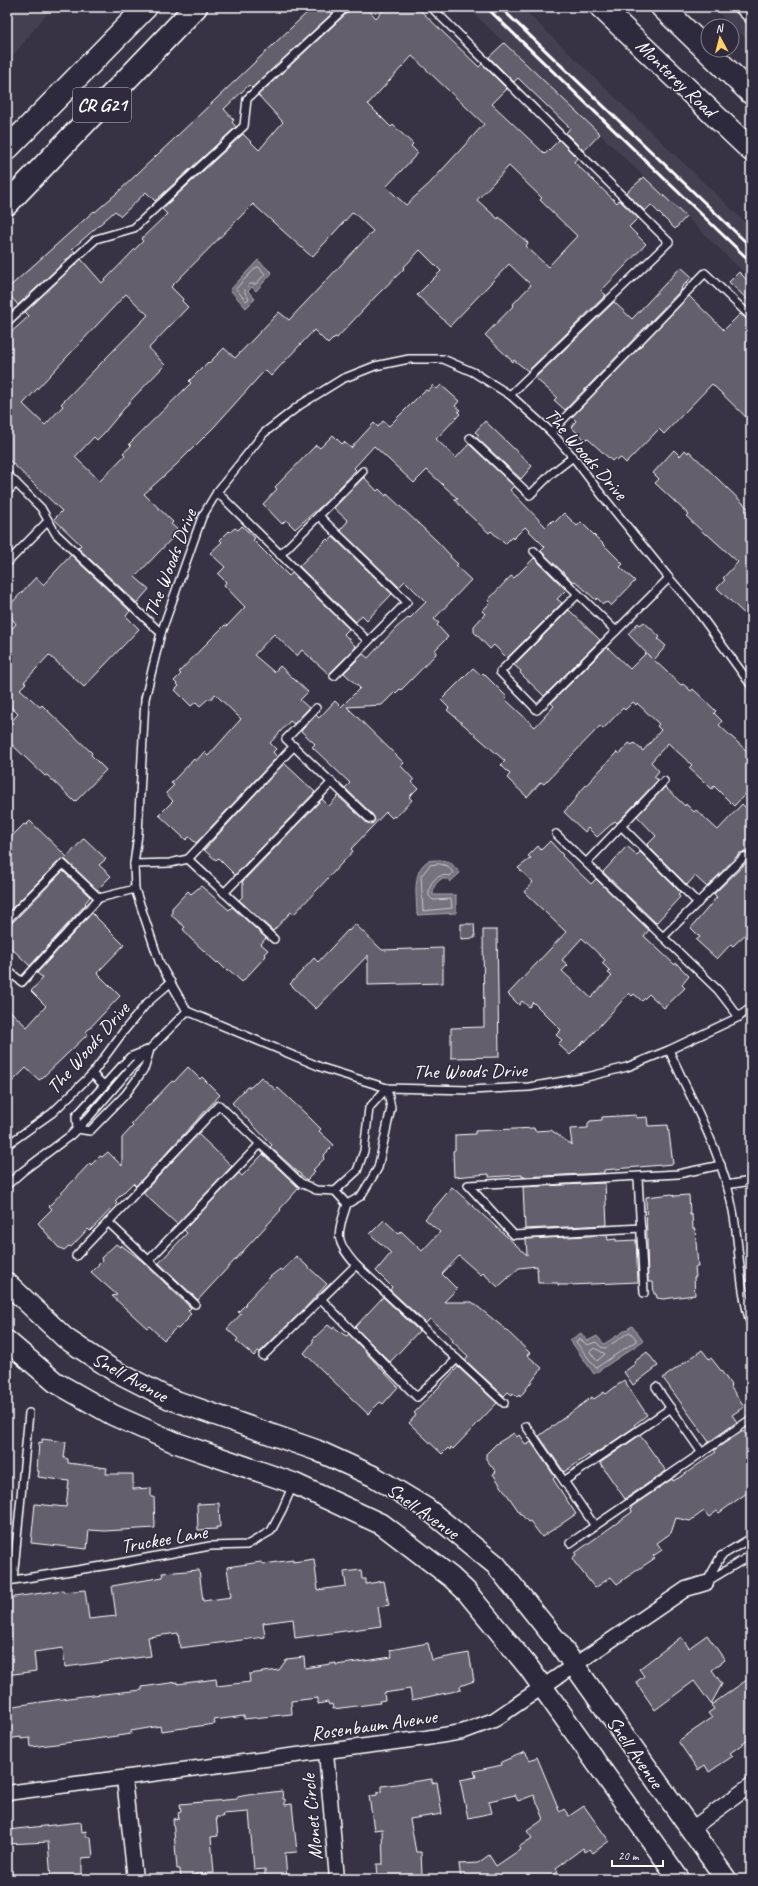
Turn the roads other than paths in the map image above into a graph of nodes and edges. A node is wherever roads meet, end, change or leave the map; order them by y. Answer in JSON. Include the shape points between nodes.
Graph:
{"nodes":[{"id":1,"x":146,"y":7,"type":"edge"},
{"id":2,"x":196,"y":7,"type":"edge"},
{"id":3,"x":346,"y":7,"type":"edge"},
{"id":4,"x":431,"y":7,"type":"edge"},
{"id":5,"x":601,"y":7,"type":"edge"},
{"id":6,"x":662,"y":7,"type":"edge"},
{"id":7,"x":737,"y":7,"type":"edge"},
{"id":8,"x":751,"y":21,"type":"edge"},
{"id":9,"x":751,"y":93,"type":"edge"},
{"id":10,"x":7,"y":149,"type":"edge"},
{"id":11,"x":751,"y":150,"type":"edge"},
{"id":12,"x":7,"y":204,"type":"edge"},
{"id":13,"x":751,"y":317,"type":"edge"},
{"id":14,"x":7,"y":322,"type":"edge"},
{"id":15,"x":510,"y":396,"type":"junction"},
{"id":16,"x":550,"y":432,"type":"junction"},
{"id":17,"x":470,"y":438,"type":"dead end"},
{"id":18,"x":573,"y":457,"type":"junction"},
{"id":19,"x":363,"y":471,"type":"dead end"},
{"id":20,"x":7,"y":474,"type":"edge"},
{"id":21,"x":16,"y":483,"type":"junction"},
{"id":22,"x":7,"y":492,"type":"edge"},
{"id":23,"x":217,"y":492,"type":"junction"},
{"id":24,"x":319,"y":516,"type":"junction"},
{"id":25,"x":48,"y":521,"type":"junction"},
{"id":26,"x":534,"y":551,"type":"dead end"},
{"id":27,"x":280,"y":555,"type":"junction"},
{"id":28,"x":7,"y":563,"type":"edge"},
{"id":29,"x":669,"y":578,"type":"junction"},
{"id":30,"x":578,"y":594,"type":"junction"},
{"id":31,"x":616,"y":631,"type":"junction"},
{"id":32,"x":161,"y":633,"type":"junction"},
{"id":33,"x":368,"y":641,"type":"junction"},
{"id":34,"x":334,"y":676,"type":"dead end"},
{"id":35,"x":751,"y":685,"type":"edge"},
{"id":36,"x":316,"y":708,"type":"dead end"},
{"id":37,"x":294,"y":746,"type":"junction"},
{"id":38,"x":664,"y":781,"type":"dead end"},
{"id":39,"x":332,"y":782,"type":"junction"},
{"id":40,"x":370,"y":819,"type":"dead end"},
{"id":41,"x":621,"y":826,"type":"junction"},
{"id":42,"x":556,"y":834,"type":"dead end"},
{"id":43,"x":744,"y":856,"type":"dead end"},
{"id":44,"x":188,"y":859,"type":"junction"},
{"id":45,"x":586,"y":863,"type":"junction"},
{"id":46,"x":134,"y":864,"type":"junction"},
{"id":47,"x":135,"y":890,"type":"junction"},
{"id":48,"x":224,"y":893,"type":"junction"},
{"id":49,"x":99,"y":898,"type":"junction"},
{"id":50,"x":698,"y":903,"type":"junction"},
{"id":51,"x":7,"y":920,"type":"edge"},
{"id":52,"x":663,"y":937,"type":"junction"},
{"id":53,"x":274,"y":939,"type":"dead end"},
{"id":54,"x":7,"y":970,"type":"edge"},
{"id":55,"x":171,"y":982,"type":"junction"},
{"id":56,"x":751,"y":1007,"type":"edge"},
{"id":57,"x":187,"y":1011,"type":"junction"},
{"id":58,"x":739,"y":1017,"type":"junction"},
{"id":59,"x":150,"y":1049,"type":"junction"},
{"id":60,"x":669,"y":1050,"type":"junction"},
{"id":61,"x":92,"y":1074,"type":"junction"},
{"id":62,"x":104,"y":1085,"type":"junction"},
{"id":63,"x":387,"y":1088,"type":"junction"},
{"id":64,"x":77,"y":1129,"type":"junction"},
{"id":65,"x":260,"y":1144,"type":"junction"},
{"id":66,"x":7,"y":1145,"type":"edge"},
{"id":67,"x":721,"y":1165,"type":"junction"},
{"id":68,"x":638,"y":1177,"type":"junction"},
{"id":69,"x":751,"y":1181,"type":"edge"},
{"id":70,"x":7,"y":1185,"type":"edge"},
{"id":71,"x":726,"y":1185,"type":"junction"},
{"id":72,"x":335,"y":1191,"type":"junction"},
{"id":73,"x":347,"y":1204,"type":"junction"},
{"id":74,"x":108,"y":1222,"type":"junction"},
{"id":75,"x":641,"y":1228,"type":"junction"},
{"id":76,"x":76,"y":1256,"type":"dead end"},
{"id":77,"x":149,"y":1260,"type":"junction"},
{"id":78,"x":356,"y":1265,"type":"junction"},
{"id":79,"x":7,"y":1283,"type":"edge"},
{"id":80,"x":644,"y":1293,"type":"dead end"},
{"id":81,"x":321,"y":1299,"type":"junction"},
{"id":82,"x":195,"y":1304,"type":"dead end"},
{"id":83,"x":751,"y":1325,"type":"edge"},
{"id":84,"x":7,"y":1341,"type":"edge"},
{"id":85,"x":264,"y":1356,"type":"dead end"},
{"id":86,"x":457,"y":1359,"type":"junction"},
{"id":87,"x":656,"y":1387,"type":"dead end"},
{"id":88,"x":504,"y":1403,"type":"dead end"},
{"id":89,"x":671,"y":1408,"type":"junction"},
{"id":90,"x":29,"y":1413,"type":"dead end"},
{"id":91,"x":751,"y":1419,"type":"edge"},
{"id":92,"x":526,"y":1426,"type":"dead end"},
{"id":93,"x":702,"y":1452,"type":"junction"},
{"id":94,"x":564,"y":1481,"type":"junction"},
{"id":95,"x":293,"y":1483,"type":"junction"},
{"id":96,"x":595,"y":1526,"type":"junction"},
{"id":97,"x":751,"y":1538,"type":"edge"},
{"id":98,"x":570,"y":1543,"type":"dead end"},
{"id":99,"x":751,"y":1554,"type":"edge"},
{"id":100,"x":10,"y":1580,"type":"edge"},
{"id":101,"x":706,"y":1583,"type":"junction"},
{"id":102,"x":575,"y":1666,"type":"junction"},
{"id":103,"x":543,"y":1687,"type":"junction"},
{"id":104,"x":326,"y":1752,"type":"junction"},
{"id":105,"x":124,"y":1779,"type":"junction"},
{"id":106,"x":751,"y":1785,"type":"edge"},
{"id":107,"x":7,"y":1793,"type":"edge"},
{"id":108,"x":690,"y":1830,"type":"junction"},
{"id":109,"x":135,"y":1879,"type":"edge"},
{"id":110,"x":337,"y":1879,"type":"edge"},
{"id":111,"x":679,"y":1879,"type":"edge"},
{"id":112,"x":726,"y":1879,"type":"edge"}],
"edges":[{"from":1,"to":10,"type":"main road","number":"CR G21"},
{"from":2,"to":12,"type":"main road","number":"CR G21"},
{"from":3,"to":14,"type":"lane","via":[[247,99],[244,126],[134,228],[96,239]]},
{"from":4,"to":15,"type":"lane","via":[[669,242]]},
{"from":5,"to":11,"type":"main road","name":"Monterey Road"},
{"from":6,"to":9,"type":"main road","name":"Monterey Road"},
{"from":7,"to":8,"type":"lane"},
{"from":13,"to":16,"type":"lane","via":[[705,273]]},
{"from":15,"to":16,"type":"lane","name":"The Woods Drive"},
{"from":15,"to":23,"type":"lane","name":"The Woods Drive","via":[[473,372],[443,359],[408,359],[375,366],[342,379],[300,404],[264,433]]},
{"from":16,"to":18,"type":"lane","name":"The Woods Drive"},
{"from":17,"to":18,"type":"lane","via":[[530,495]]},
{"from":18,"to":29,"type":"lane","name":"The Woods Drive"},
{"from":19,"to":24,"type":"lane"},
{"from":20,"to":21,"type":"lane"},
{"from":21,"to":22,"type":"lane"},
{"from":21,"to":25,"type":"lane","via":[[41,508]]},
{"from":23,"to":27,"type":"lane"},
{"from":23,"to":32,"type":"lane","name":"The Woods Drive","via":[[198,527]]},
{"from":24,"to":27,"type":"lane"},
{"from":24,"to":33,"type":"lane","via":[[407,602]]},
{"from":25,"to":28,"type":"lane"},
{"from":25,"to":32,"type":"lane","via":[[56,534]]},
{"from":26,"to":30,"type":"lane"},
{"from":27,"to":33,"type":"lane"},
{"from":29,"to":31,"type":"lane"},
{"from":29,"to":35,"type":"lane","name":"The Woods Drive","via":[[696,609]]},
{"from":30,"to":31,"type":"lane"},
{"from":30,"to":31,"type":"lane","via":[[500,672],[537,710]]},
{"from":32,"to":46,"type":"lane","name":"The Woods Drive","via":[[145,699]]},
{"from":33,"to":34,"type":"lane"},
{"from":36,"to":37,"type":"lane","via":[[286,739]]},
{"from":37,"to":39,"type":"lane"},
{"from":37,"to":44,"type":"lane"},
{"from":38,"to":41,"type":"lane"},
{"from":39,"to":40,"type":"lane"},
{"from":39,"to":48,"type":"lane"},
{"from":41,"to":45,"type":"lane"},
{"from":41,"to":50,"type":"lane"},
{"from":42,"to":45,"type":"lane"},
{"from":43,"to":50,"type":"lane"},
{"from":44,"to":46,"type":"lane","via":[[170,863]]},
{"from":44,"to":48,"type":"lane"},
{"from":45,"to":52,"type":"lane"},
{"from":46,"to":47,"type":"lane","name":"The Woods Drive"},
{"from":47,"to":49,"type":"lane"},
{"from":47,"to":55,"type":"lane","name":"The Woods Drive","via":[[160,964]]},
{"from":48,"to":53,"type":"lane"},
{"from":49,"to":51,"type":"lane","via":[[63,864]]},
{"from":49,"to":54,"type":"lane","via":[[22,982]]},
{"from":50,"to":52,"type":"lane"},
{"from":52,"to":58,"type":"lane","via":[[718,990]]},
{"from":55,"to":57,"type":"lane","name":"The Woods Drive"},
{"from":55,"to":61,"type":"lane","name":"The Woods Drive","via":[[147,1003]]},
{"from":56,"to":58,"type":"lane","name":"The Woods Drive"},
{"from":57,"to":59,"type":"lane","name":"The Woods Drive"},
{"from":57,"to":63,"type":"lane","name":"The Woods Drive","via":[[323,1068]]},
{"from":58,"to":60,"type":"lane","name":"The Woods Drive"},
{"from":59,"to":62,"type":"lane","name":"The Woods Drive","via":[[130,1057]]},
{"from":59,"to":64,"type":"lane","name":"The Woods Drive"},
{"from":59,"to":64,"type":"lane","name":"The Woods Drive","via":[[145,1067],[125,1095],[90,1131]]},
{"from":60,"to":63,"type":"lane","name":"The Woods Drive","via":[[627,1067],[529,1087],[470,1090]]},
{"from":60,"to":67,"type":"lane"},
{"from":61,"to":62,"type":"lane"},
{"from":61,"to":66,"type":"lane","name":"The Woods Drive","via":[[52,1113]]},
{"from":62,"to":64,"type":"lane","name":"The Woods Drive","via":[[76,1116]]},
{"from":63,"to":72,"type":"lane","via":[[369,1108],[364,1151],[357,1171]]},
{"from":63,"to":73,"type":"lane","via":[[391,1108],[378,1168],[361,1196]]},
{"from":64,"to":70,"type":"lane","name":"The Woods Drive"},
{"from":65,"to":72,"type":"lane","via":[[302,1183],[316,1190]]},
{"from":65,"to":74,"type":"lane","via":[[219,1105]]},
{"from":65,"to":77,"type":"lane"},
{"from":67,"to":68,"type":"lane","via":[[678,1174]]},
{"from":67,"to":71,"type":"lane"},
{"from":68,"to":75,"type":"lane"},
{"from":68,"to":75,"type":"lane","via":[[468,1185],[514,1235]]},
{"from":69,"to":71,"type":"lane"},
{"from":71,"to":83,"type":"lane","via":[[733,1211]]},
{"from":72,"to":73,"type":"lane"},
{"from":73,"to":78,"type":"lane","via":[[339,1231],[343,1249]]},
{"from":74,"to":76,"type":"lane"},
{"from":74,"to":77,"type":"lane"},
{"from":75,"to":80,"type":"lane"},
{"from":77,"to":82,"type":"lane"},
{"from":78,"to":81,"type":"lane"},
{"from":78,"to":86,"type":"lane"},
{"from":79,"to":102,"type":"main road","name":"Snell Avenue","via":[[65,1338],[113,1370],[170,1399],[316,1450],[373,1476],[426,1508],[496,1565]]},
{"from":81,"to":85,"type":"lane"},
{"from":81,"to":86,"type":"lane","via":[[417,1397]]},
{"from":84,"to":95,"type":"main road","name":"Snell Avenue","via":[[55,1382],[113,1415],[174,1442]]},
{"from":86,"to":88,"type":"lane"},
{"from":87,"to":89,"type":"lane"},
{"from":89,"to":93,"type":"lane"},
{"from":89,"to":94,"type":"lane"},
{"from":90,"to":100,"type":"lane"},
{"from":91,"to":93,"type":"lane"},
{"from":92,"to":94,"type":"lane"},
{"from":93,"to":96,"type":"lane"},
{"from":94,"to":96,"type":"lane"},
{"from":95,"to":100,"type":"lane","name":"Truckee Lane","via":[[271,1531],[247,1545],[210,1546]]},
{"from":95,"to":103,"type":"main road","name":"Snell Avenue","via":[[383,1525],[451,1577],[466,1591]]},
{"from":96,"to":98,"type":"lane"},
{"from":97,"to":101,"type":"lane","via":[[721,1556]]},
{"from":99,"to":101,"type":"lane"},
{"from":101,"to":102,"type":"street","name":"Rosenbaum Avenue","via":[[686,1589]]},
{"from":102,"to":103,"type":"street","name":"Rosenbaum Avenue"},
{"from":102,"to":108,"type":"main road","name":"Snell Avenue"},
{"from":103,"to":104,"type":"street","name":"Rosenbaum Avenue","via":[[494,1720],[462,1732]]},
{"from":103,"to":111,"type":"main road","name":"Snell Avenue"},
{"from":104,"to":105,"type":"street","name":"Rosenbaum Avenue"},
{"from":104,"to":110,"type":"street","name":"Monet Circle"},
{"from":105,"to":107,"type":"street","name":"Rosenbaum Avenue"},
{"from":105,"to":109,"type":"street"},
{"from":106,"to":108,"type":"street"},
{"from":108,"to":112,"type":"main road","name":"Snell Avenue"}]}
